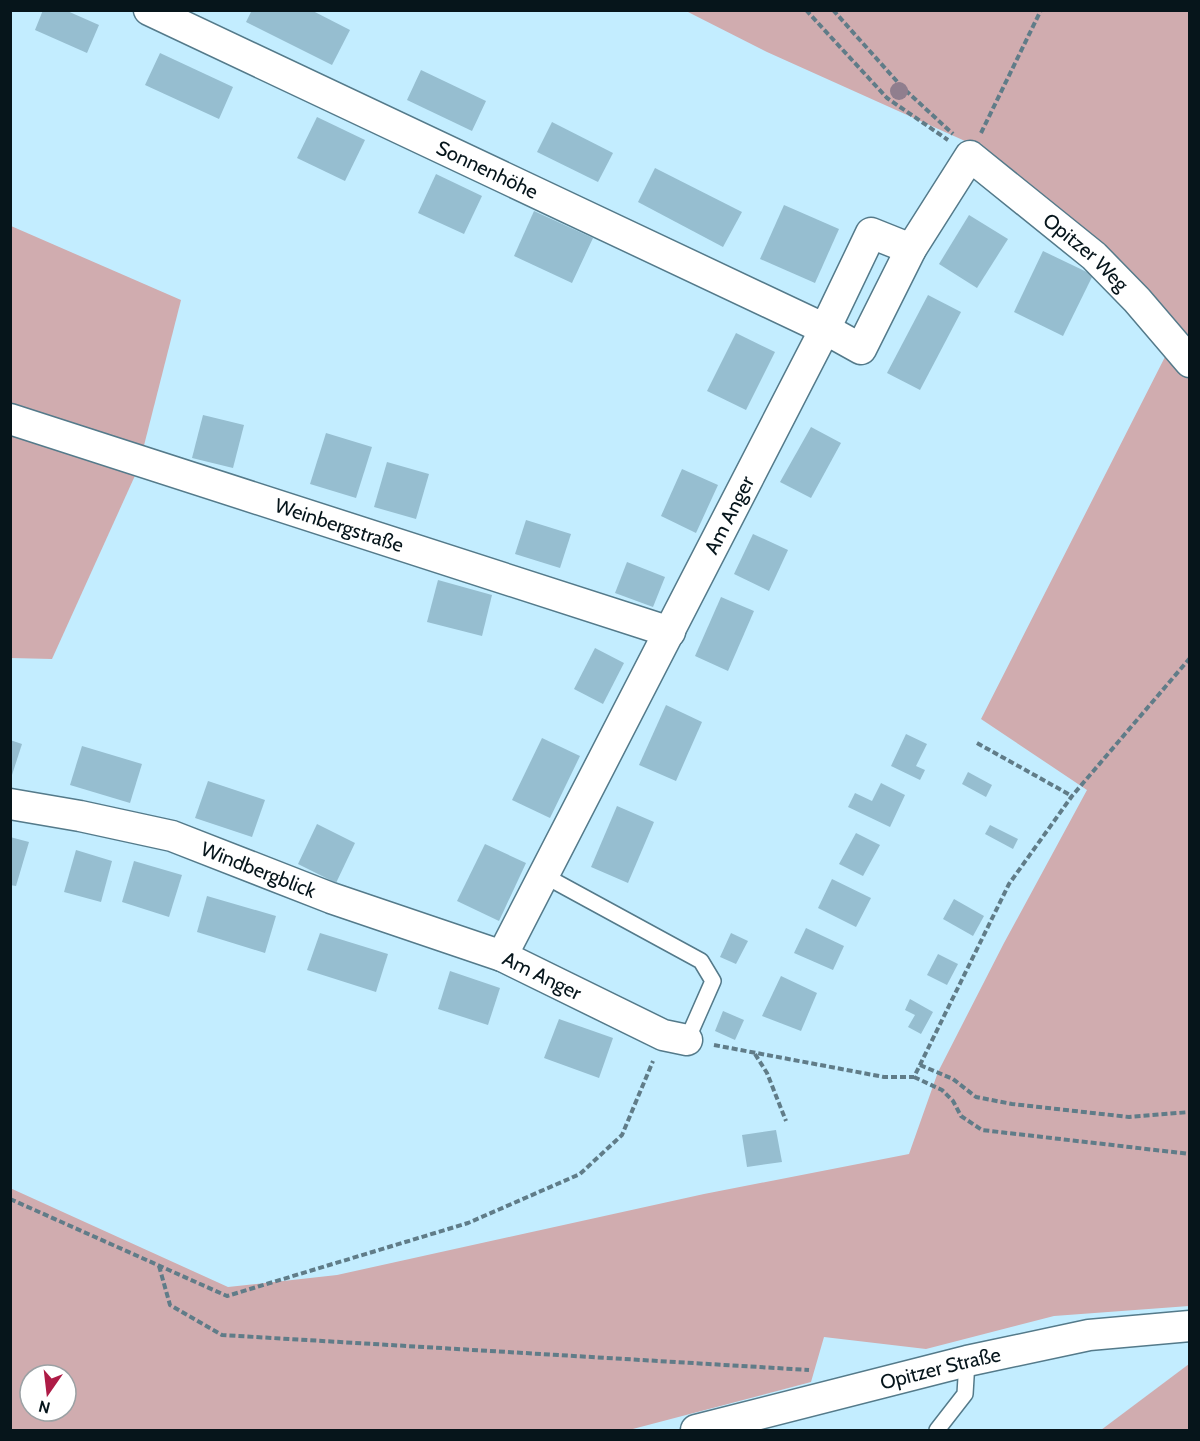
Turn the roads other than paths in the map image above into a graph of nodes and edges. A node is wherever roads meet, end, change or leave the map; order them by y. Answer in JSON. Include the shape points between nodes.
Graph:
{"nodes":[{"id":1,"x":149,"y":10,"type":"edge"},
{"id":2,"x":911,"y":249,"type":"junction"},
{"id":3,"x":825,"y":329,"type":"junction"},
{"id":4,"x":1190,"y":362,"type":"edge"},
{"id":5,"x":10,"y":419,"type":"edge"},
{"id":6,"x":670,"y":632,"type":"junction"},
{"id":7,"x":10,"y":804,"type":"edge"},
{"id":8,"x":545,"y":876,"type":"junction"},
{"id":9,"x":502,"y":956,"type":"junction"},
{"id":10,"x":675,"y":1038,"type":"joint"},
{"id":11,"x":1190,"y":1326,"type":"edge"},
{"id":12,"x":967,"y":1361,"type":"junction"},
{"id":13,"x":696,"y":1431,"type":"edge"},
{"id":14,"x":937,"y":1431,"type":"edge"}],
"edges":[{"from":1,"to":3,"type":"street","name":"Sonnenhöhe"},
{"from":2,"to":3,"type":"street","name":"Am Anger","via":[[871,234]]},
{"from":2,"to":3,"type":"street","via":[[861,349]]},
{"from":2,"to":4,"type":"street","name":"Opitzer Weg","via":[[970,156],[1095,256]]},
{"from":3,"to":6,"type":"street","name":"Am Anger"},
{"from":5,"to":6,"type":"street","name":"Weinbergstraße"},
{"from":6,"to":8,"type":"street","name":"Am Anger"},
{"from":7,"to":9,"type":"street","name":"Windbergblick","via":[[172,836],[331,898]]},
{"from":8,"to":9,"type":"street","name":"Am Anger"},
{"from":8,"to":10,"type":"lane","via":[[701,961],[713,981]]},
{"from":9,"to":10,"type":"street","name":"Am Anger"},
{"from":11,"to":12,"type":"street","name":"Opitzer Straße","via":[[1089,1335]]},
{"from":12,"to":13,"type":"street","name":"Opitzer Straße"},
{"from":12,"to":14,"type":"lane","via":[[965,1394]]}]}
